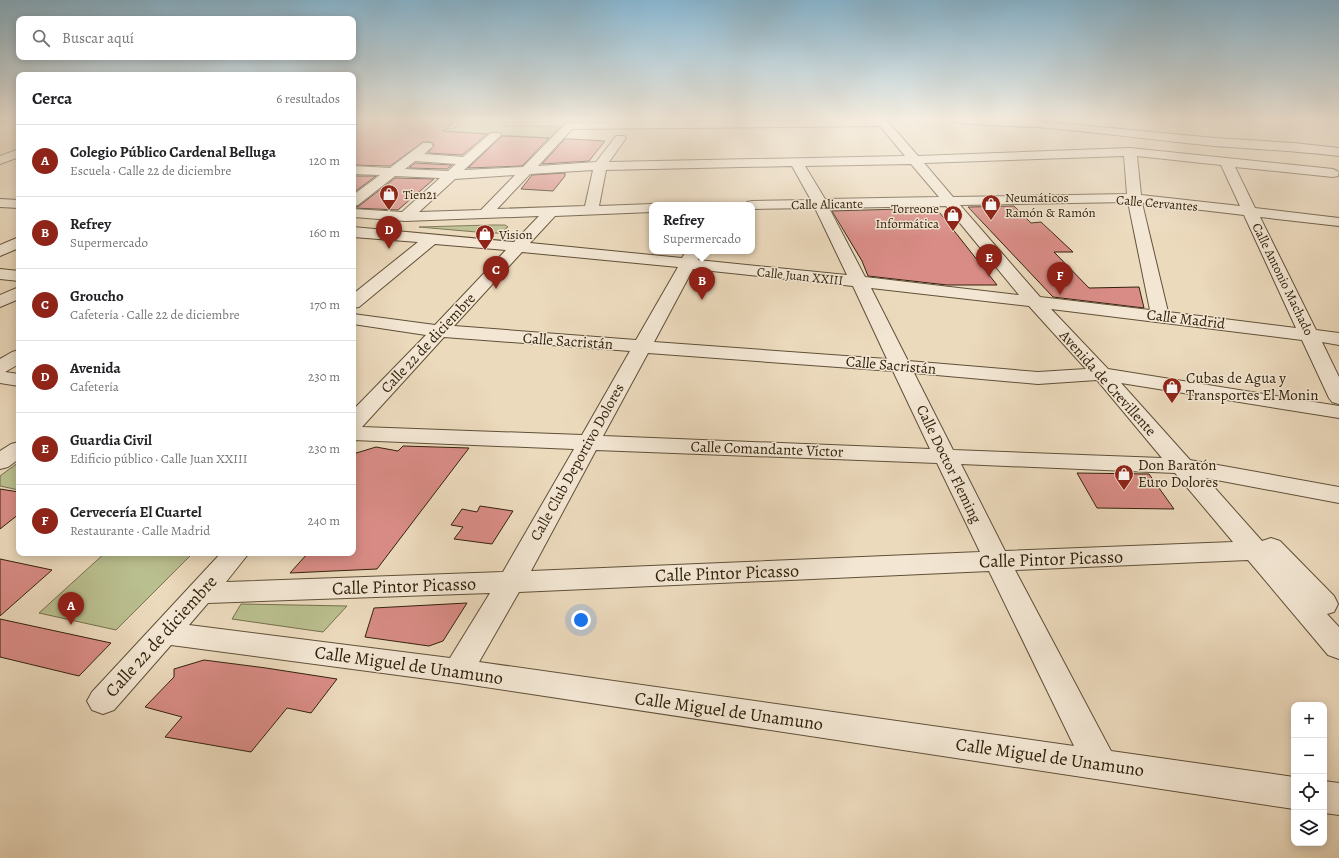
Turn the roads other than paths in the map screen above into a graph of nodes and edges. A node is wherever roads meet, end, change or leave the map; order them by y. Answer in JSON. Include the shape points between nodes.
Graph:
{"nodes":[{"id":1,"x":411,"y":158,"type":"edge"},
{"id":2,"x":426,"y":158,"type":"edge"},
{"id":3,"x":469,"y":158,"type":"edge"},
{"id":4,"x":538,"y":158,"type":"edge"},
{"id":5,"x":606,"y":158,"type":"edge"},
{"id":6,"x":968,"y":158,"type":"edge"},
{"id":7,"x":1131,"y":158,"type":"edge"},
{"id":8,"x":1188,"y":158,"type":"edge"},
{"id":9,"x":1321,"y":158,"type":"edge"},
{"id":10,"x":916,"y":160,"type":"junction"},
{"id":11,"x":466,"y":161,"type":"junction"},
{"id":12,"x":1226,"y":162,"type":"junction"},
{"id":13,"x":797,"y":163,"type":"junction"},
{"id":14,"x":600,"y":166,"type":"junction"},
{"id":15,"x":356,"y":170,"type":"edge"},
{"id":16,"x":527,"y":170,"type":"junction"},
{"id":17,"x":392,"y":172,"type":"junction"},
{"id":18,"x":449,"y":175,"type":"junction"},
{"id":19,"x":1336,"y":177,"type":"edge"},
{"id":20,"x":1134,"y":198,"type":"junction"},
{"id":21,"x":356,"y":200,"type":"edge"},
{"id":22,"x":950,"y":201,"type":"junction"},
{"id":23,"x":820,"y":203,"type":"junction"},
{"id":24,"x":755,"y":205,"type":"edge"},
{"id":25,"x":649,"y":208,"type":"edge"},
{"id":26,"x":591,"y":210,"type":"junction"},
{"id":27,"x":552,"y":211,"type":"junction"},
{"id":28,"x":1251,"y":212,"type":"junction"},
{"id":29,"x":356,"y":213,"type":"edge"},
{"id":30,"x":485,"y":214,"type":"junction"},
{"id":31,"x":405,"y":217,"type":"junction"},
{"id":32,"x":1339,"y":222,"type":"edge"},
{"id":33,"x":356,"y":232,"type":"edge"},
{"id":34,"x":432,"y":239,"type":"junction"},
{"id":35,"x":16,"y":243,"type":"edge"},
{"id":36,"x":520,"y":246,"type":"junction"},
{"id":37,"x":0,"y":251,"type":"edge"},
{"id":38,"x":691,"y":257,"type":"edge"},
{"id":39,"x":0,"y":274,"type":"edge"},
{"id":40,"x":16,"y":276,"type":"edge"},
{"id":41,"x":859,"y":282,"type":"junction"},
{"id":42,"x":16,"y":294,"type":"edge"},
{"id":43,"x":1033,"y":300,"type":"junction"},
{"id":44,"x":356,"y":301,"type":"edge"},
{"id":45,"x":0,"y":302,"type":"edge"},
{"id":46,"x":1160,"y":316,"type":"junction"},
{"id":47,"x":356,"y":320,"type":"edge"},
{"id":48,"x":440,"y":331,"type":"junction"},
{"id":49,"x":1310,"y":335,"type":"junction"},
{"id":50,"x":1339,"y":339,"type":"edge"},
{"id":51,"x":642,"y":346,"type":"junction"},
{"id":52,"x":16,"y":358,"type":"edge"},
{"id":53,"x":900,"y":366,"type":"junction"},
{"id":54,"x":0,"y":368,"type":"edge"},
{"id":55,"x":1102,"y":374,"type":"junction"},
{"id":56,"x":0,"y":377,"type":"edge"},
{"id":57,"x":16,"y":380,"type":"edge"},
{"id":58,"x":1339,"y":398,"type":"edge"},
{"id":59,"x":1339,"y":412,"type":"edge"},
{"id":60,"x":356,"y":420,"type":"edge"},
{"id":61,"x":356,"y":433,"type":"edge"},
{"id":62,"x":588,"y":442,"type":"junction"},
{"id":63,"x":0,"y":444,"type":"edge"},
{"id":64,"x":16,"y":447,"type":"edge"},
{"id":65,"x":16,"y":450,"type":"edge"},
{"id":66,"x":944,"y":456,"type":"junction"},
{"id":67,"x":0,"y":462,"type":"edge"},
{"id":68,"x":1190,"y":467,"type":"junction"},
{"id":69,"x":1339,"y":496,"type":"edge"},
{"id":70,"x":1255,"y":550,"type":"junction"},
{"id":71,"x":233,"y":556,"type":"edge"},
{"id":72,"x":997,"y":561,"type":"junction"},
{"id":73,"x":511,"y":582,"type":"junction"},
{"id":74,"x":200,"y":593,"type":"junction"},
{"id":75,"x":1322,"y":604,"type":"edge"},
{"id":76,"x":164,"y":633,"type":"junction"},
{"id":77,"x":1339,"y":647,"type":"edge"},
{"id":78,"x":458,"y":671,"type":"junction"},
{"id":79,"x":103,"y":701,"type":"dead end"},
{"id":80,"x":1101,"y":765,"type":"junction"},
{"id":81,"x":1291,"y":793,"type":"edge"},
{"id":82,"x":1327,"y":797,"type":"edge"},
{"id":83,"x":1339,"y":799,"type":"edge"}],
"edges":[{"from":1,"to":17,"type":"street"},
{"from":2,"to":11,"type":"street"},
{"from":3,"to":11,"type":"street"},
{"from":4,"to":16,"type":"street"},
{"from":5,"to":14,"type":"street"},
{"from":6,"to":10,"type":"street"},
{"from":7,"to":20,"type":"street"},
{"from":8,"to":12,"type":"street"},
{"from":9,"to":19,"type":"street"},
{"from":10,"to":13,"type":"street"},
{"from":10,"to":22,"type":"street","name":"Avenida de Crevillente"},
{"from":11,"to":18,"type":"street"},
{"from":12,"to":19,"type":"street"},
{"from":12,"to":28,"type":"street","name":"Calle Antonio Machado"},
{"from":13,"to":14,"type":"street"},
{"from":13,"to":23,"type":"street","name":"Calle Doctor Fleming"},
{"from":14,"to":16,"type":"street"},
{"from":14,"to":26,"type":"street"},
{"from":15,"to":17,"type":"street"},
{"from":16,"to":18,"type":"street"},
{"from":16,"to":30,"type":"street"},
{"from":17,"to":18,"type":"street"},
{"from":17,"to":21,"type":"street"},
{"from":18,"to":31,"type":"street"},
{"from":20,"to":22,"type":"street","name":"Calle Cervantes"},
{"from":20,"to":28,"type":"street","name":"Calle Cervantes"},
{"from":20,"to":46,"type":"street"},
{"from":22,"to":23,"type":"street","name":"Calle Alicante"},
{"from":22,"to":43,"type":"street","name":"Avenida de Crevillente"},
{"from":23,"to":24,"type":"street","name":"Calle Alicante"},
{"from":23,"to":41,"type":"street","name":"Calle Doctor Fleming"},
{"from":25,"to":26,"type":"street"},
{"from":26,"to":27,"type":"street"},
{"from":27,"to":30,"type":"street"},
{"from":27,"to":36,"type":"street","name":"Calle 22 de diciembre"},
{"from":28,"to":32,"type":"street","name":"Calle Cervantes"},
{"from":28,"to":49,"type":"street","name":"Calle Antonio Machado"},
{"from":29,"to":31,"type":"street"},
{"from":30,"to":31,"type":"street"},
{"from":33,"to":34,"type":"street","name":"Calle Juan XXIII"},
{"from":34,"to":36,"type":"street","name":"Calle Juan XXIII"},
{"from":34,"to":44,"type":"street"},
{"from":35,"to":37,"type":"street"},
{"from":36,"to":38,"type":"street","name":"Calle Juan XXIII"},
{"from":36,"to":48,"type":"street","name":"Calle 22 de diciembre"},
{"from":38,"to":41,"type":"street","name":"Calle Juan XXIII"},
{"from":38,"to":51,"type":"street","name":"Calle Club Deportivo Dolores"},
{"from":39,"to":40,"type":"street"},
{"from":41,"to":43,"type":"street","name":"Calle Juan XXIII"},
{"from":41,"to":53,"type":"street","name":"Calle Doctor Fleming"},
{"from":42,"to":45,"type":"street"},
{"from":43,"to":46,"type":"street","name":"Calle Madrid"},
{"from":43,"to":55,"type":"street","name":"Avenida de Crevillente"},
{"from":46,"to":49,"type":"street","name":"Calle Madrid"},
{"from":47,"to":48,"type":"street","name":"Calle Sacristán"},
{"from":48,"to":51,"type":"street","name":"Calle Sacristán"},
{"from":48,"to":60,"type":"street","name":"Calle 22 de diciembre"},
{"from":49,"to":50,"type":"street","name":"Calle Madrid"},
{"from":49,"to":58,"type":"street","name":"Calle Antonio Machado"},
{"from":51,"to":53,"type":"street","name":"Calle Sacristán"},
{"from":51,"to":62,"type":"street","name":"Calle Club Deportivo Dolores"},
{"from":52,"to":54,"type":"street"},
{"from":53,"to":55,"type":"street","name":"Calle Sacristán","via":[[1038,378]]},
{"from":53,"to":66,"type":"street","name":"Calle Doctor Fleming"},
{"from":55,"to":59,"type":"street","name":"Calle Sacristán"},
{"from":55,"to":68,"type":"street","name":"Avenida de Crevillente"},
{"from":56,"to":57,"type":"street"},
{"from":61,"to":62,"type":"street","name":"Calle Comandante Víctor"},
{"from":62,"to":66,"type":"street","name":"Calle Comandante Víctor"},
{"from":62,"to":73,"type":"street","name":"Calle Club Deportivo Dolores"},
{"from":63,"to":64,"type":"street"},
{"from":65,"to":67,"type":"street"},
{"from":66,"to":68,"type":"street","name":"Calle Comandante Víctor"},
{"from":66,"to":72,"type":"street","name":"Calle Doctor Fleming"},
{"from":68,"to":69,"type":"street","name":"Calle Comandante Víctor"},
{"from":68,"to":70,"type":"street","name":"Avenida de Crevillente"},
{"from":68,"to":75,"type":"street"},
{"from":70,"to":72,"type":"street","name":"Calle Pintor Picasso"},
{"from":70,"to":75,"type":"street","name":"Avenida de Crevillente"},
{"from":71,"to":74,"type":"street","name":"Calle 22 de diciembre"},
{"from":72,"to":73,"type":"street","name":"Calle Pintor Picasso"},
{"from":72,"to":80,"type":"street","name":"Calle Doctor Fleming"},
{"from":73,"to":74,"type":"street","name":"Calle Pintor Picasso"},
{"from":73,"to":78,"type":"street","name":"Calle Club Deportivo Dolores"},
{"from":74,"to":76,"type":"street","name":"Calle 22 de diciembre"},
{"from":75,"to":77,"type":"street","name":"Avenida de Crevillente"},
{"from":76,"to":78,"type":"street","name":"Calle Miguel de Unamuno"},
{"from":76,"to":79,"type":"street","name":"Calle 22 de diciembre"},
{"from":78,"to":80,"type":"street","name":"Calle Miguel de Unamuno"},
{"from":80,"to":81,"type":"street","name":"Calle Miguel de Unamuno"},
{"from":82,"to":83,"type":"street"}]}
